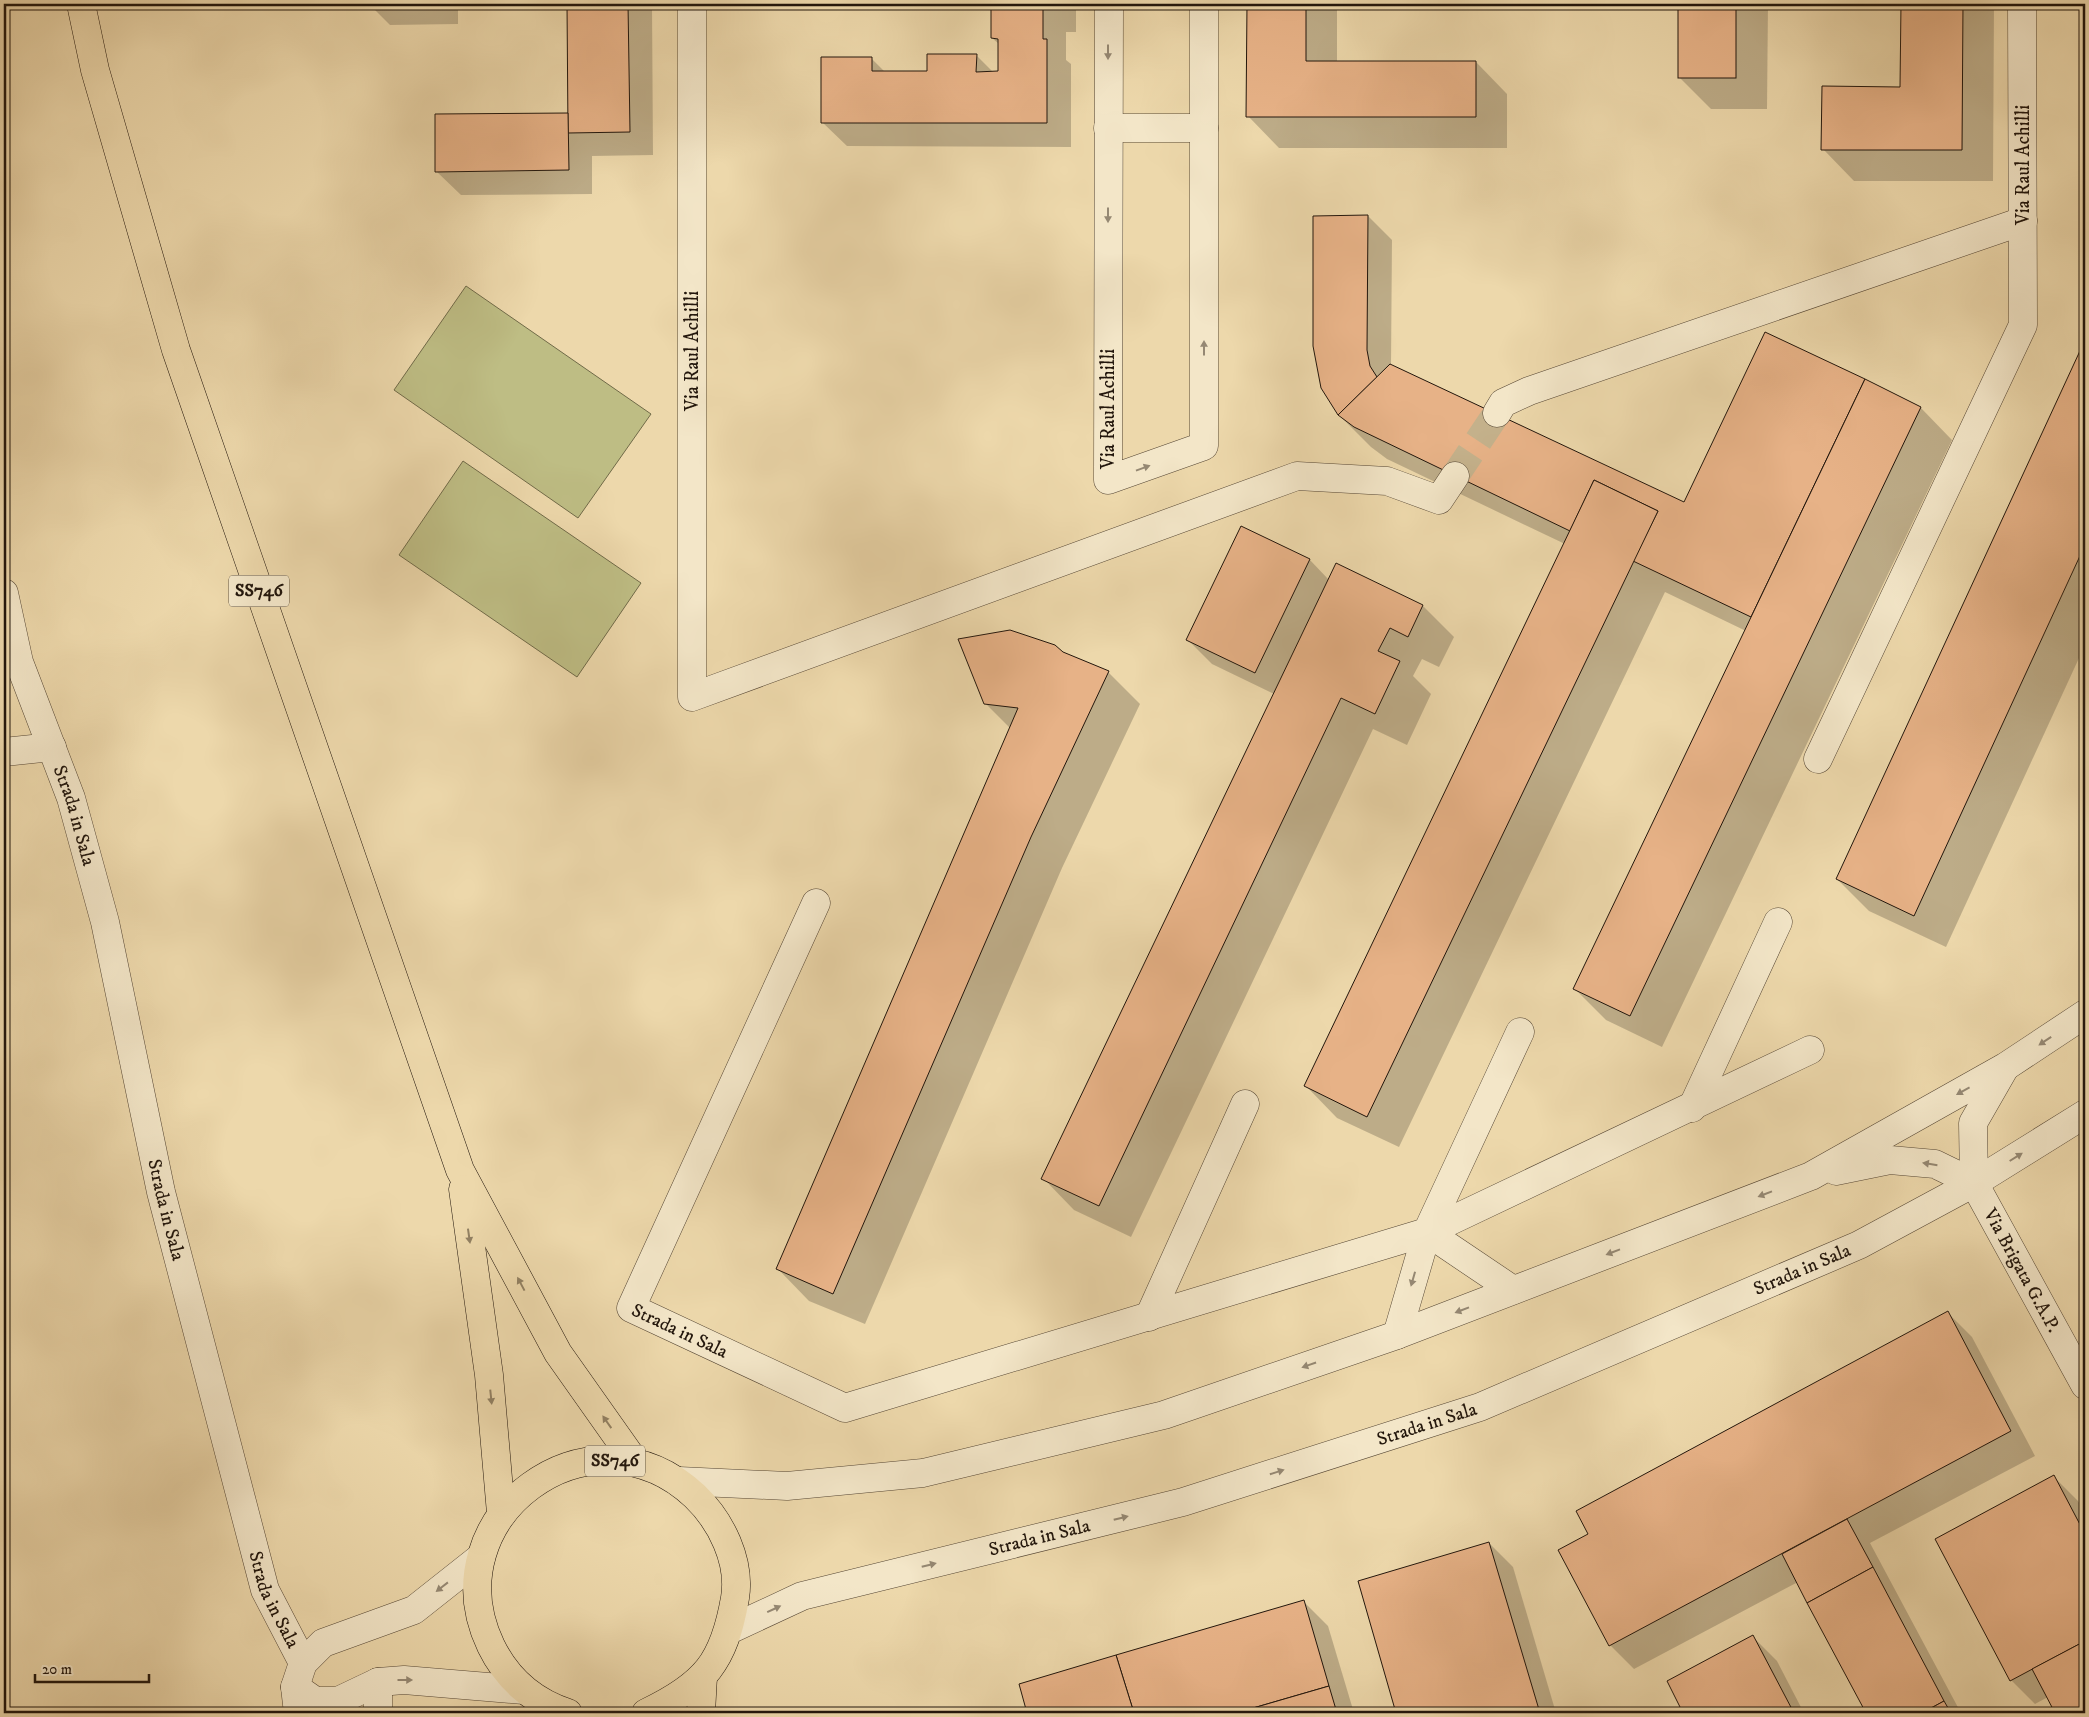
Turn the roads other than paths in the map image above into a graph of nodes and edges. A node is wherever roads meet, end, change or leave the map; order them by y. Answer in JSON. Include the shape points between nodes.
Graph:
{"nodes":[{"id":1,"x":81,"y":4,"type":"edge"},
{"id":2,"x":692,"y":4,"type":"edge"},
{"id":3,"x":1109,"y":4,"type":"edge"},
{"id":4,"x":1204,"y":4,"type":"edge"},
{"id":5,"x":2022,"y":4,"type":"edge"},
{"id":6,"x":1108,"y":128,"type":"junction"},
{"id":7,"x":1204,"y":128,"type":"junction"},
{"id":8,"x":2023,"y":221,"type":"junction"},
{"id":9,"x":1497,"y":413,"type":"tunnel mouth"},
{"id":10,"x":1455,"y":476,"type":"tunnel mouth"},
{"id":11,"x":4,"y":593,"type":"edge"},
{"id":12,"x":52,"y":747,"type":"junction"},
{"id":13,"x":4,"y":752,"type":"edge"},
{"id":14,"x":1818,"y":758,"type":"dead end"},
{"id":15,"x":816,"y":904,"type":"dead end"},
{"id":16,"x":1778,"y":922,"type":"dead end"},
{"id":17,"x":2085,"y":1014,"type":"edge"},
{"id":18,"x":1520,"y":1032,"type":"dead end"},
{"id":19,"x":1810,"y":1050,"type":"dead end"},
{"id":20,"x":2005,"y":1067,"type":"junction"},
{"id":21,"x":1244,"y":1104,"type":"dead end"},
{"id":22,"x":1692,"y":1108,"type":"junction"},
{"id":23,"x":2085,"y":1114,"type":"edge"},
{"id":24,"x":460,"y":1170,"type":"junction"},
{"id":25,"x":1811,"y":1176,"type":"junction"},
{"id":26,"x":1974,"y":1183,"type":"junction"},
{"id":27,"x":1427,"y":1232,"type":"junction"},
{"id":28,"x":1513,"y":1290,"type":"junction"},
{"id":29,"x":1149,"y":1317,"type":"junction"},
{"id":30,"x":1397,"y":1335,"type":"junction"},
{"id":31,"x":2085,"y":1385,"type":"edge"},
{"id":32,"x":635,"y":1462,"type":"junction"},
{"id":33,"x":679,"y":1481,"type":"junction"},
{"id":34,"x":501,"y":1513,"type":"junction"},
{"id":35,"x":481,"y":1557,"type":"junction"},
{"id":36,"x":729,"y":1630,"type":"junction"},
{"id":37,"x":703,"y":1676,"type":"junction"},
{"id":38,"x":378,"y":1682,"type":"junction"},
{"id":39,"x":299,"y":1688,"type":"edge"},
{"id":40,"x":524,"y":1690,"type":"junction"},
{"id":41,"x":378,"y":1713,"type":"edge"},
{"id":42,"x":568,"y":1713,"type":"edge"},
{"id":43,"x":646,"y":1713,"type":"edge"},
{"id":44,"x":701,"y":1713,"type":"edge"}],
"edges":[{"from":1,"to":24,"type":"main road","number":"SS746","via":[[95,70],[176,350]]},
{"from":2,"to":10,"type":"street","name":"Via Raul Achilli","via":[[692,697],[1297,476],[1388,482],[1439,500]]},
{"from":3,"to":6,"type":"street","name":"Via Raul Achilli","one_way":true},
{"from":4,"to":7,"type":"street","name":"Via Raul Achilli"},
{"from":5,"to":8,"type":"street","name":"Via Raul Achilli"},
{"from":6,"to":7,"type":"street"},
{"from":6,"to":7,"type":"street","name":"Via Raul Achilli","one_way":true,"via":[[1108,480],[1204,446]]},
{"from":8,"to":9,"type":"street","via":[[1529,391],[1503,403]]},
{"from":8,"to":14,"type":"street","name":"Via Raul Achilli","via":[[2023,325]]},
{"from":11,"to":12,"type":"street","name":"Strada in Sala","via":[[19,662]]},
{"from":12,"to":13,"type":"street","name":"Strada in Sala"},
{"from":12,"to":39,"type":"street","name":"Strada in Sala","via":[[71,798],[105,922],[162,1192],[265,1590]]},
{"from":15,"to":29,"type":"street","name":"Strada in Sala","via":[[630,1308],[845,1408]]},
{"from":16,"to":22,"type":"street"},
{"from":17,"to":20,"type":"street","one_way":true},
{"from":18,"to":27,"type":"street"},
{"from":19,"to":22,"type":"street","name":"Strada in Sala"},
{"from":20,"to":25,"type":"street","one_way":true},
{"from":20,"to":26,"type":"street","name":"Via Brigata G.A.P.","via":[[1972,1123]]},
{"from":21,"to":29,"type":"street"},
{"from":22,"to":27,"type":"street","name":"Strada in Sala"},
{"from":26,"to":23,"type":"street","name":"Strada in Sala","one_way":true},
{"from":32,"to":24,"type":"main road","number":"SS746","one_way":true,"via":[[558,1353]]},
{"from":24,"to":34,"type":"main road","number":"SS746","one_way":true,"via":[[489,1375]]},
{"from":26,"to":25,"type":"street","one_way":true,"via":[[1935,1164],[1890,1160]]},
{"from":25,"to":28,"type":"street","one_way":true},
{"from":26,"to":31,"type":"street","name":"Via Brigata G.A.P."},
{"from":36,"to":26,"type":"street","name":"Strada in Sala","one_way":true,"via":[[802,1596],[1183,1502],[1480,1406],[1860,1245]]},
{"from":27,"to":28,"type":"street"},
{"from":27,"to":29,"type":"street","name":"Strada in Sala"},
{"from":27,"to":30,"type":"street","one_way":true},
{"from":28,"to":30,"type":"street","one_way":true},
{"from":30,"to":33,"type":"street","one_way":true,"via":[[1164,1415],[923,1473],[787,1486]]},
{"from":32,"to":33,"type":"main road","number":"SS746"},
{"from":32,"to":34,"type":"main road","number":"SS746","via":[[598,1460],[560,1468],[528,1486]]},
{"from":33,"to":36,"type":"main road","number":"SS746","via":[[710,1510],[730,1547],[736,1588]]},
{"from":34,"to":35,"type":"main road","number":"SS746"},
{"from":35,"to":39,"type":"street","name":"Strada in Sala","one_way":true,"via":[[414,1610],[323,1643]]},
{"from":35,"to":40,"type":"main road","number":"SS746","via":[[476,1594],[483,1630],[499,1663]]},
{"from":36,"to":37,"type":"main road","number":"SS746","via":[[719,1654]]},
{"from":37,"to":43,"type":"main road","number":"SS746","via":[[677,1699]]},
{"from":37,"to":44,"type":"main road"},
{"from":38,"to":39,"type":"street","name":"Strada in Sala","via":[[338,1701],[315,1701]]},
{"from":38,"to":40,"type":"street","name":"Strada in Sala","one_way":true,"via":[[404,1680]]},
{"from":38,"to":41,"type":"street"},
{"from":40,"to":42,"type":"main road","number":"SS746","via":[[550,1707]]}]}
